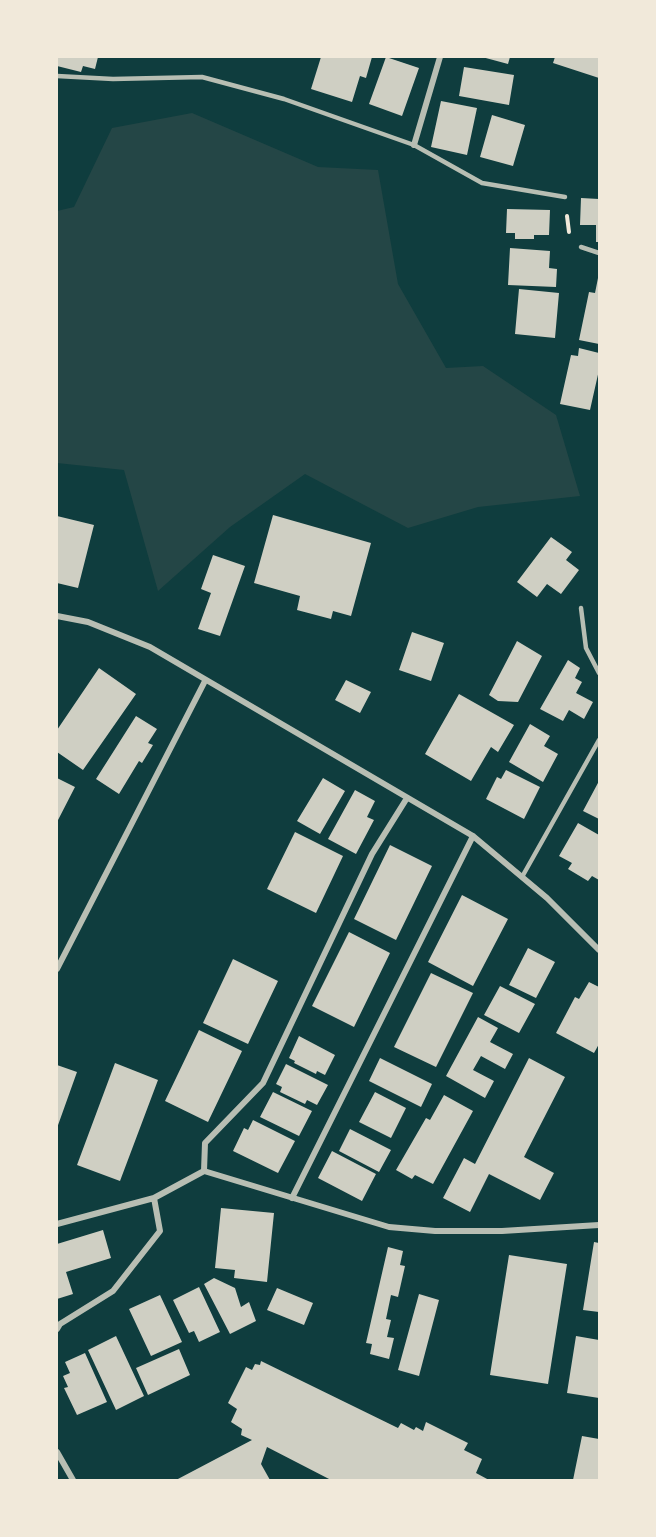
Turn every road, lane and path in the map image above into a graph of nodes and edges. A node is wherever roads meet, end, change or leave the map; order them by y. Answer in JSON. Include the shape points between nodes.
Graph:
{"nodes":[{"id":1,"x":440,"y":57,"type":"edge"},
{"id":2,"x":57,"y":76,"type":"edge"},
{"id":3,"x":414,"y":145,"type":"junction"},
{"id":4,"x":564,"y":197,"type":"joint"},
{"id":5,"x":581,"y":247,"type":"joint"},
{"id":6,"x":599,"y":253,"type":"edge"},
{"id":7,"x":581,"y":608,"type":"dead end"},
{"id":8,"x":57,"y":616,"type":"edge"},
{"id":9,"x":599,"y":673,"type":"edge"},
{"id":10,"x":205,"y":681,"type":"junction"},
{"id":11,"x":599,"y":740,"type":"edge"},
{"id":12,"x":407,"y":798,"type":"junction"},
{"id":13,"x":473,"y":836,"type":"junction"},
{"id":14,"x":522,"y":877,"type":"junction"},
{"id":15,"x":599,"y":950,"type":"edge"},
{"id":16,"x":57,"y":969,"type":"edge"},
{"id":17,"x":204,"y":1171,"type":"junction"},
{"id":18,"x":154,"y":1198,"type":"junction"},
{"id":19,"x":292,"y":1198,"type":"junction"},
{"id":20,"x":57,"y":1224,"type":"edge"},
{"id":21,"x":599,"y":1225,"type":"edge"},
{"id":22,"x":57,"y":1329,"type":"edge"},
{"id":23,"x":57,"y":1452,"type":"edge"},
{"id":24,"x":73,"y":1480,"type":"edge"}],
"edges":[{"from":1,"to":3,"type":"street"},
{"from":2,"to":3,"type":"lane","via":[[202,77],[284,99]]},
{"from":3,"to":4,"type":"lane","via":[[482,183]]},
{"from":4,"to":5,"type":"path","via":[[569,232]]},
{"from":5,"to":6,"type":"lane"},
{"from":7,"to":9,"type":"lane","via":[[586,648]]},
{"from":8,"to":10,"type":"street","via":[[88,622],[150,647]]},
{"from":10,"to":12,"type":"street"},
{"from":10,"to":16,"type":"street"},
{"from":11,"to":14,"type":"lane"},
{"from":12,"to":13,"type":"street"},
{"from":12,"to":17,"type":"street","via":[[372,854],[263,1083],[205,1143]]},
{"from":13,"to":14,"type":"street"},
{"from":13,"to":19,"type":"street"},
{"from":14,"to":15,"type":"street"},
{"from":17,"to":18,"type":"street"},
{"from":17,"to":19,"type":"street"},
{"from":18,"to":20,"type":"street"},
{"from":18,"to":22,"type":"street","via":[[160,1231],[113,1291]]},
{"from":19,"to":21,"type":"street","via":[[389,1227],[502,1231]]},
{"from":23,"to":24,"type":"street"}]}
